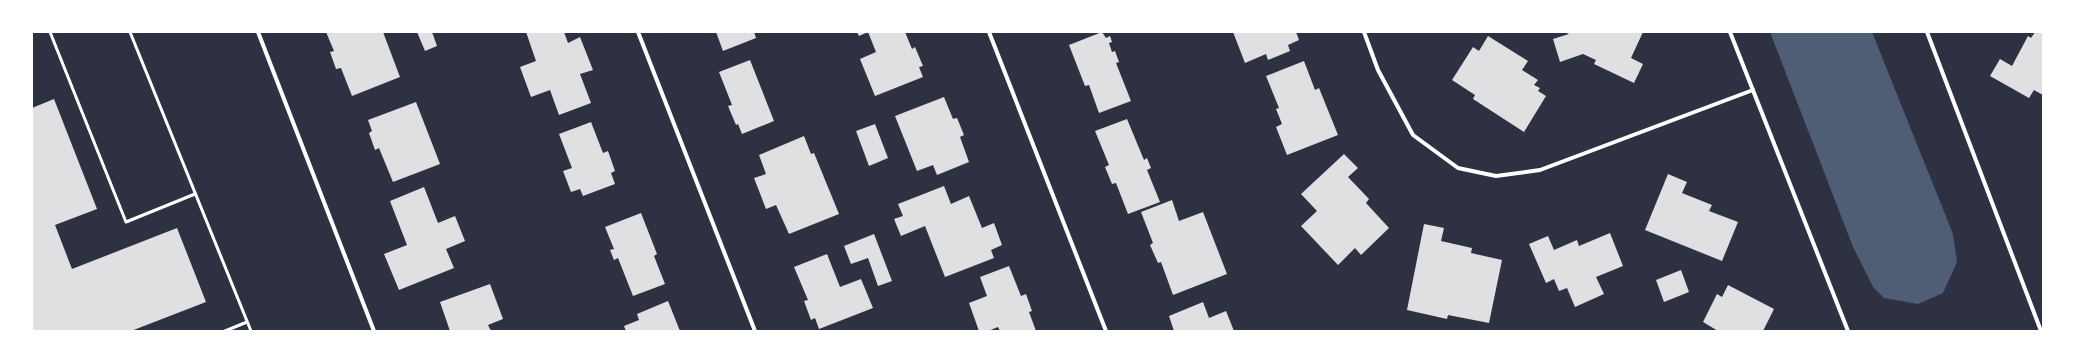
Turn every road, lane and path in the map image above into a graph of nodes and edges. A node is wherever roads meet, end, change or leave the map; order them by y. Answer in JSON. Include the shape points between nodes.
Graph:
{"nodes":[{"id":1,"x":50,"y":32,"type":"edge"},
{"id":2,"x":130,"y":32,"type":"edge"},
{"id":3,"x":258,"y":32,"type":"edge"},
{"id":4,"x":638,"y":32,"type":"edge"},
{"id":5,"x":989,"y":32,"type":"edge"},
{"id":6,"x":1364,"y":32,"type":"edge"},
{"id":7,"x":1730,"y":32,"type":"edge"},
{"id":8,"x":1927,"y":32,"type":"edge"},
{"id":9,"x":1753,"y":90,"type":"junction"},
{"id":10,"x":195,"y":194,"type":"junction"},
{"id":11,"x":247,"y":322,"type":"junction"},
{"id":12,"x":225,"y":331,"type":"edge"},
{"id":13,"x":251,"y":331,"type":"edge"},
{"id":14,"x":374,"y":331,"type":"edge"},
{"id":15,"x":755,"y":331,"type":"edge"},
{"id":16,"x":1106,"y":331,"type":"edge"},
{"id":17,"x":1848,"y":331,"type":"edge"},
{"id":18,"x":2041,"y":331,"type":"edge"}],
"edges":[{"from":1,"to":10,"type":"lane","via":[[126,222]]},
{"from":2,"to":10,"type":"lane"},
{"from":3,"to":14,"type":"street"},
{"from":4,"to":15,"type":"street"},
{"from":5,"to":16,"type":"street"},
{"from":6,"to":9,"type":"street","via":[[1378,70],[1413,136],[1458,168],[1496,176],[1540,170]]},
{"from":7,"to":9,"type":"street"},
{"from":8,"to":18,"type":"street"},
{"from":9,"to":17,"type":"street"},
{"from":10,"to":11,"type":"lane"},
{"from":11,"to":12,"type":"lane"},
{"from":11,"to":13,"type":"lane"}]}
